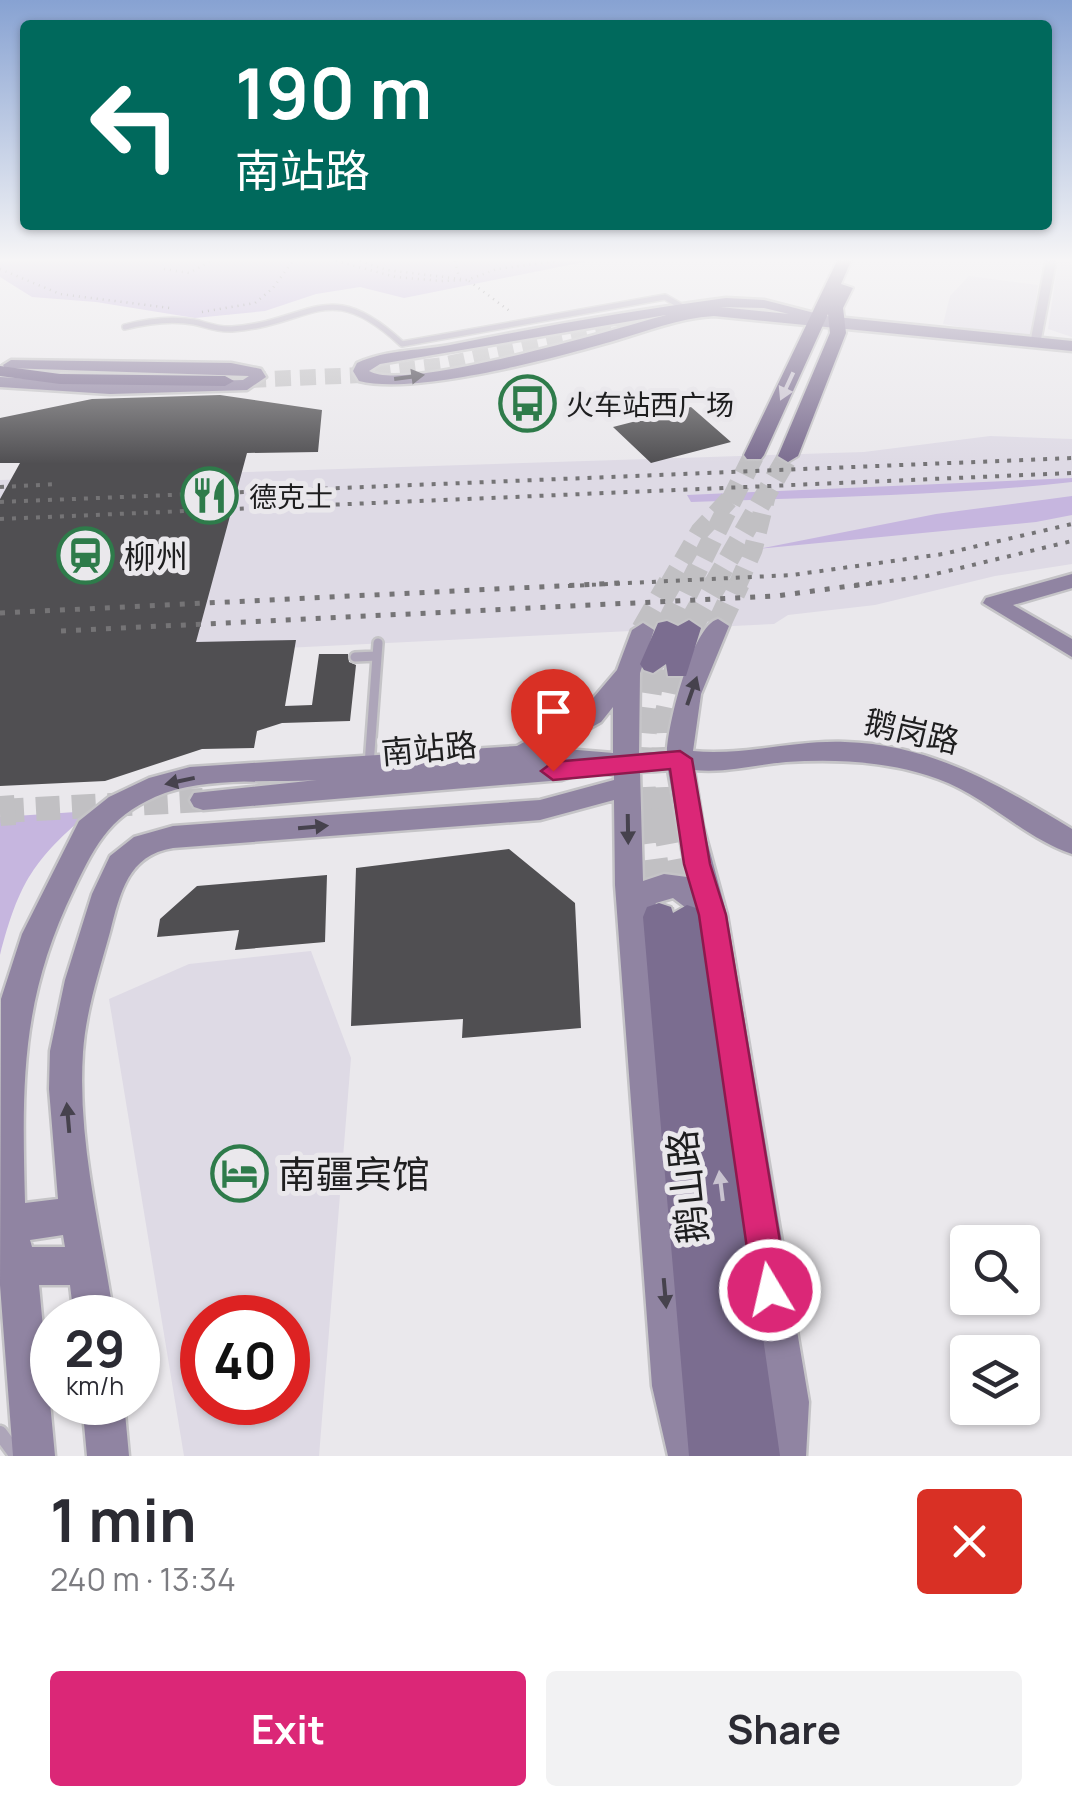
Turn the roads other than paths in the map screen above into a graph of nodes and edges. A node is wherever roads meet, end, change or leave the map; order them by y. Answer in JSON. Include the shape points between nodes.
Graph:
{"nodes":[{"id":1,"x":388,"y":329,"type":"edge"},
{"id":2,"x":482,"y":329,"type":"edge"},
{"id":3,"x":548,"y":329,"type":"edge"},
{"id":4,"x":627,"y":329,"type":"edge"},
{"id":5,"x":822,"y":329,"type":"edge"},
{"id":6,"x":835,"y":329,"type":"edge"},
{"id":7,"x":916,"y":329,"type":"edge"},
{"id":8,"x":1039,"y":329,"type":"edge"},
{"id":9,"x":1036,"y":344,"type":"junction"},
{"id":10,"x":1072,"y":346,"type":"edge"},
{"id":11,"x":3,"y":371,"type":"edge"},
{"id":12,"x":225,"y":378,"type":"tunnel mouth"},
{"id":13,"x":754,"y":455,"type":"tunnel mouth"},
{"id":14,"x":788,"y":456,"type":"tunnel mouth"},
{"id":15,"x":1072,"y":582,"type":"edge"},
{"id":16,"x":718,"y":626,"type":"tunnel mouth"},
{"id":17,"x":666,"y":629,"type":"joint"},
{"id":18,"x":378,"y":643,"type":"dead end"},
{"id":19,"x":1072,"y":649,"type":"edge"},
{"id":20,"x":378,"y":656,"type":"junction"},
{"id":21,"x":354,"y":657,"type":"dead end"},
{"id":22,"x":652,"y":669,"type":"junction"},
{"id":23,"x":519,"y":755,"type":"junction"},
{"id":24,"x":680,"y":759,"type":"junction"},
{"id":25,"x":720,"y":763,"type":"joint"},
{"id":26,"x":368,"y":768,"type":"junction"},
{"id":27,"x":627,"y":775,"type":"junction"},
{"id":28,"x":203,"y":800,"type":"tunnel mouth"},
{"id":29,"x":1072,"y":843,"type":"edge"},
{"id":30,"x":673,"y":917,"type":"junction"},
{"id":31,"x":76,"y":1215,"type":"junction"},
{"id":32,"x":4,"y":1224,"type":"edge"},
{"id":33,"x":9,"y":1265,"type":"edge"},
{"id":34,"x":88,"y":1266,"type":"junction"},
{"id":35,"x":91,"y":1295,"type":"edge"},
{"id":36,"x":105,"y":1425,"type":"edge"},
{"id":37,"x":0,"y":1433,"type":"edge"},
{"id":38,"x":17,"y":1456,"type":"edge"},
{"id":39,"x":34,"y":1456,"type":"edge"},
{"id":40,"x":108,"y":1456,"type":"edge"},
{"id":41,"x":689,"y":1456,"type":"edge"},
{"id":42,"x":713,"y":1456,"type":"edge"},
{"id":43,"x":756,"y":1456,"type":"edge"},
{"id":44,"x":786,"y":1456,"type":"edge"}],
"edges":[{"from":1,"to":2,"type":"lane","via":[[402,344]]},
{"from":3,"to":4,"type":"street","one_way":true,"via":[[376,360],[362,371],[377,380],[459,369]]},
{"from":5,"to":13,"type":"main road","one_way":true},
{"from":6,"to":14,"type":"main road"},
{"from":7,"to":9,"type":"street"},
{"from":8,"to":9,"type":"street"},
{"from":9,"to":10,"type":"street"},
{"from":11,"to":11,"type":"street","via":[[156,389],[247,385],[258,377],[232,368]]},
{"from":11,"to":12,"type":"main road","via":[[117,381]]},
{"from":15,"to":19,"type":"street","via":[[994,604]]},
{"from":24,"to":16,"type":"street","one_way":true,"via":[[690,691]]},
{"from":17,"to":22,"type":"street"},
{"from":17,"to":22,"type":"main road"},
{"from":18,"to":20,"type":"lane"},
{"from":20,"to":21,"type":"lane"},
{"from":20,"to":26,"type":"lane"},
{"from":22,"to":23,"type":"street","via":[[592,716]]},
{"from":22,"to":27,"type":"street"},
{"from":23,"to":26,"type":"street"},
{"from":23,"to":27,"type":"street"},
{"from":24,"to":25,"type":"street","name":"南站路"},
{"from":24,"to":27,"type":"street","name":"南站路"},
{"from":24,"to":30,"type":"street","via":[[697,864]]},
{"from":25,"to":29,"type":"street","name":"鹅岗路","via":[[782,753],[894,757],[984,788]]},
{"from":26,"to":32,"type":"street","one_way":true,"via":[[190,777],[118,804],[89,829],[37,934],[17,999],[4,1099]]},
{"from":27,"to":28,"type":"street","name":"南站路"},
{"from":27,"to":30,"type":"street","one_way":true,"via":[[629,885]]},
{"from":31,"to":27,"type":"street","one_way":true,"via":[[65,1088],[72,1014],[102,906],[130,851],[168,835],[540,810]]},
{"from":30,"to":41,"type":"street","one_way":true,"via":[[672,1386]]},
{"from":30,"to":42,"type":"main road","name":"鹅山路"},
{"from":43,"to":30,"type":"main road","name":"鹅山路","one_way":true},
{"from":30,"to":44,"type":"street","via":[[788,1402]]},
{"from":31,"to":32,"type":"street"},
{"from":31,"to":34,"type":"street"},
{"from":32,"to":33,"type":"street"},
{"from":33,"to":34,"type":"street"},
{"from":33,"to":39,"type":"street"},
{"from":34,"to":35,"type":"street"},
{"from":36,"to":40,"type":"street"},
{"from":37,"to":38,"type":"lane"}]}
